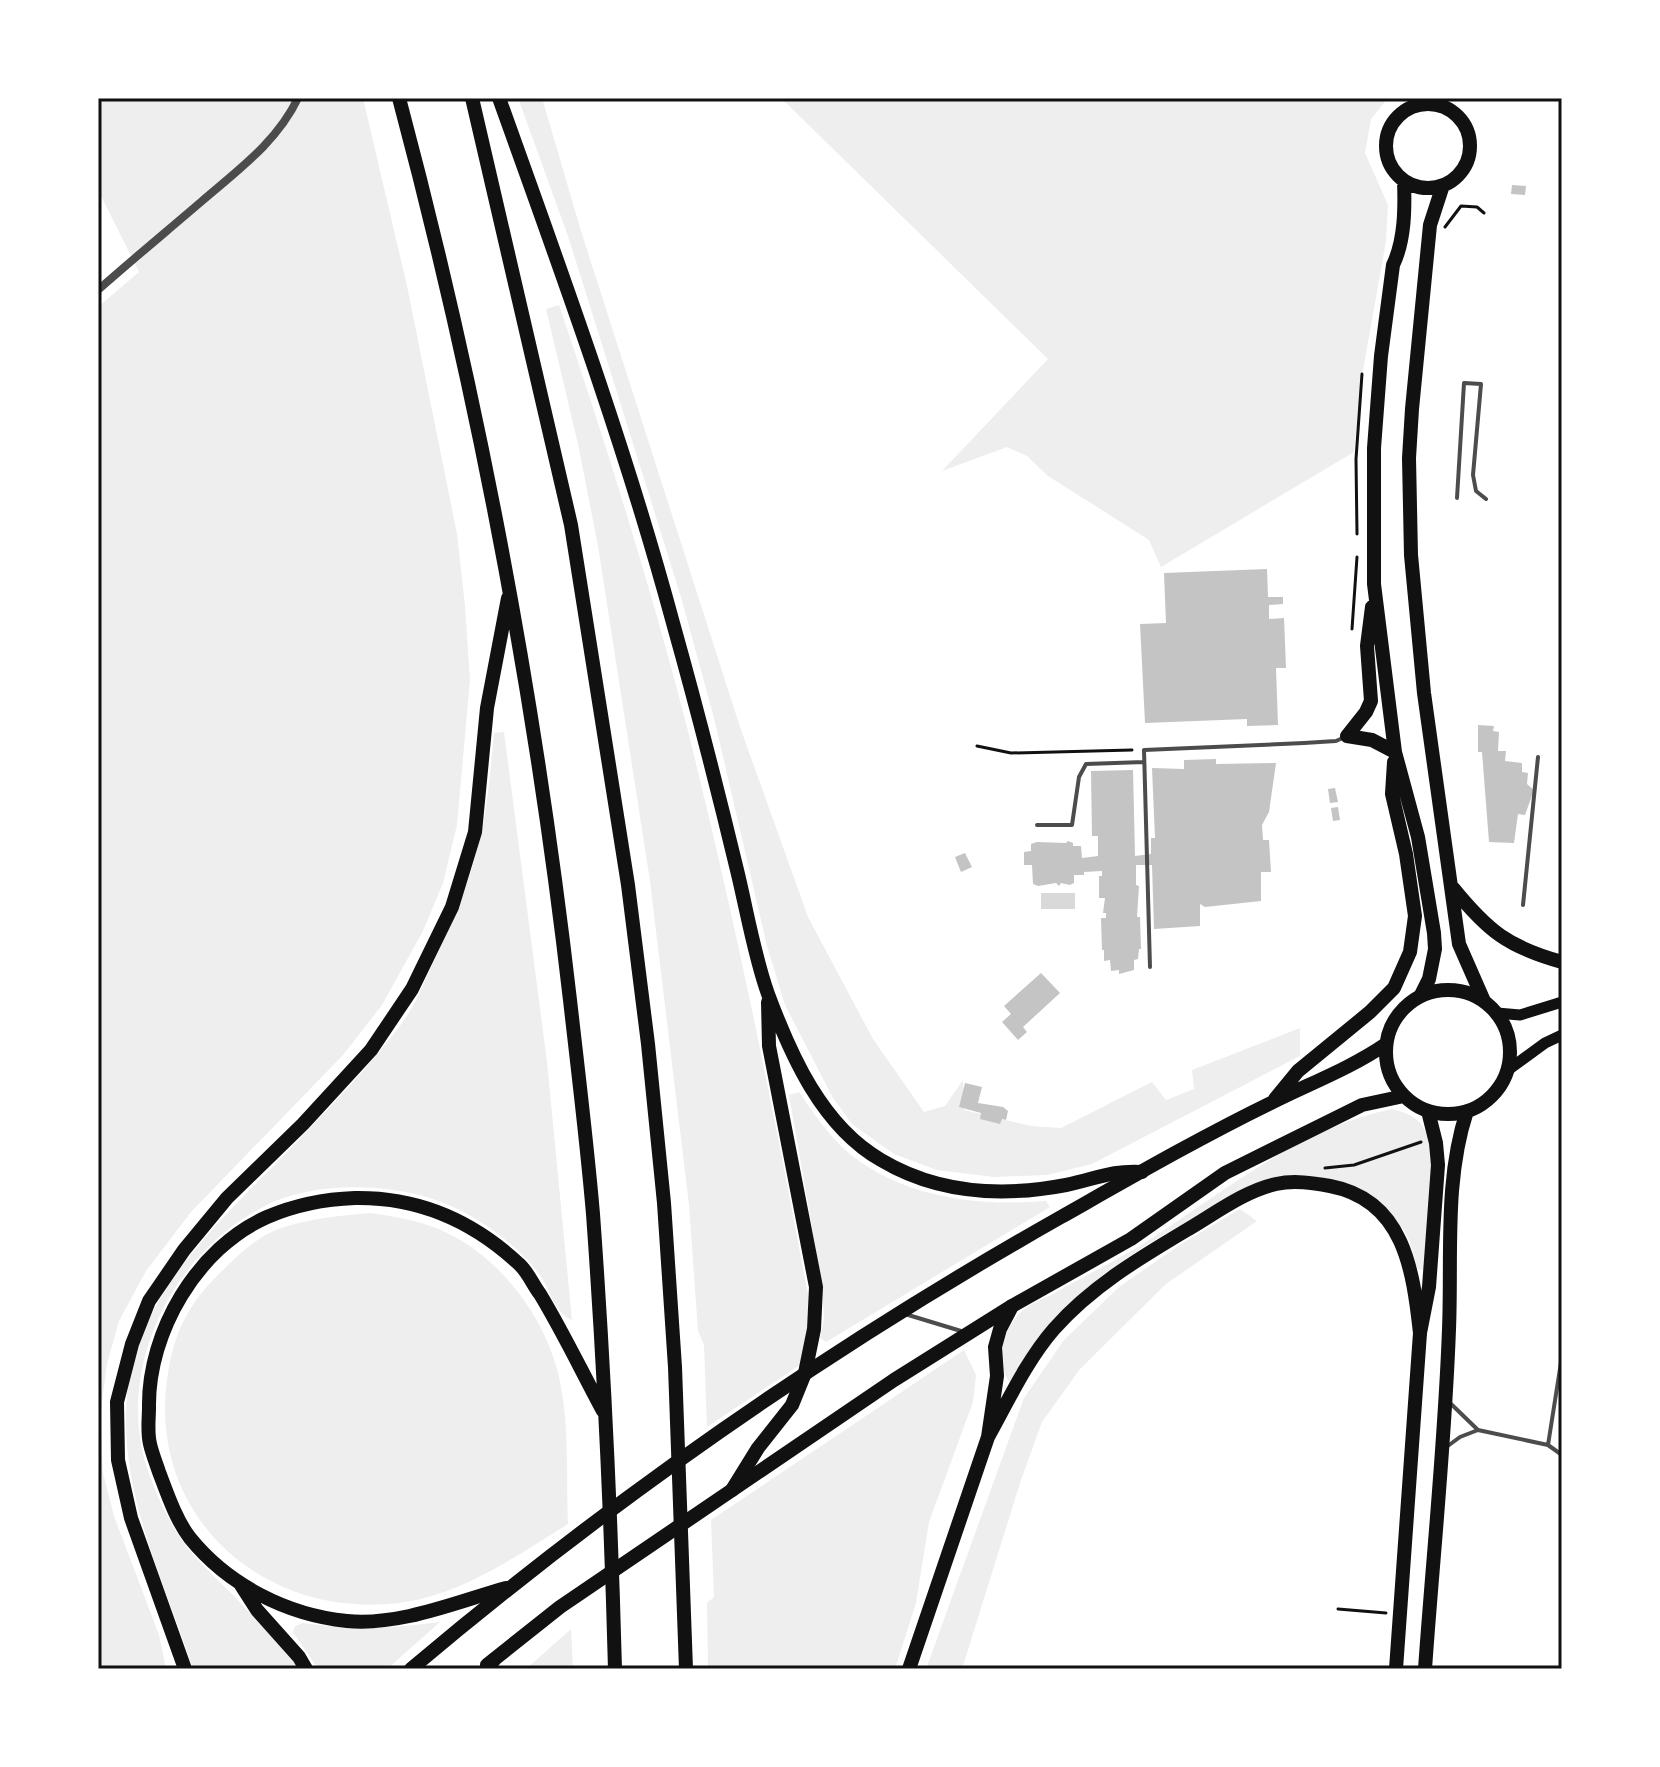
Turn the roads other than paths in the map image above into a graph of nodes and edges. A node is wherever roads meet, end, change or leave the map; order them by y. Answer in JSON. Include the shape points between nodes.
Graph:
{"nodes":[{"id":1,"x":298,"y":98,"type":"edge"},
{"id":2,"x":399,"y":98,"type":"edge"},
{"id":3,"x":472,"y":98,"type":"edge"},
{"id":4,"x":499,"y":98,"type":"edge"},
{"id":5,"x":1413,"y":103,"type":"edge"},
{"id":6,"x":1450,"y":105,"type":"edge"},
{"id":7,"x":1404,"y":181,"type":"junction"},
{"id":8,"x":1443,"y":185,"type":"junction"},
{"id":9,"x":98,"y":290,"type":"edge"},
{"id":10,"x":1457,"y":498,"type":"dead end"},
{"id":11,"x":1486,"y":499,"type":"dead end"},
{"id":12,"x":1374,"y":584,"type":"junction"},
{"id":13,"x":510,"y":590,"type":"junction"},
{"id":14,"x":1347,"y":736,"type":"junction"},
{"id":15,"x":1395,"y":752,"type":"junction"},
{"id":16,"x":1538,"y":757,"type":"dead end"},
{"id":17,"x":1144,"y":762,"type":"junction"},
{"id":18,"x":1037,"y":825,"type":"dead end"},
{"id":19,"x":1452,"y":885,"type":"junction"},
{"id":20,"x":1523,"y":905,"type":"dead end"},
{"id":21,"x":1562,"y":962,"type":"edge"},
{"id":22,"x":1150,"y":967,"type":"dead end"},
{"id":23,"x":767,"y":992,"type":"junction"},
{"id":24,"x":1421,"y":995,"type":"junction"},
{"id":25,"x":1484,"y":1001,"type":"junction"},
{"id":26,"x":1562,"y":1002,"type":"edge"},
{"id":27,"x":1497,"y":1013,"type":"junction"},
{"id":28,"x":1562,"y":1035,"type":"edge"},
{"id":29,"x":1386,"y":1044,"type":"junction"},
{"id":30,"x":1508,"y":1070,"type":"junction"},
{"id":31,"x":1404,"y":1096,"type":"junction"},
{"id":32,"x":1272,"y":1102,"type":"junction"},
{"id":33,"x":1428,"y":1111,"type":"junction"},
{"id":34,"x":1467,"y":1111,"type":"junction"},
{"id":35,"x":1142,"y":1172,"type":"junction"},
{"id":36,"x":1012,"y":1306,"type":"junction"},
{"id":37,"x":902,"y":1314,"type":"junction"},
{"id":38,"x":968,"y":1333,"type":"junction"},
{"id":39,"x":1420,"y":1333,"type":"junction"},
{"id":40,"x":1562,"y":1356,"type":"edge"},
{"id":41,"x":805,"y":1373,"type":"junction"},
{"id":42,"x":1445,"y":1397,"type":"junction"},
{"id":43,"x":606,"y":1417,"type":"junction"},
{"id":44,"x":1478,"y":1430,"type":"junction"},
{"id":45,"x":988,"y":1437,"type":"junction"},
{"id":46,"x":1548,"y":1445,"type":"junction"},
{"id":47,"x":1441,"y":1452,"type":"junction"},
{"id":48,"x":1562,"y":1455,"type":"edge"},
{"id":49,"x":732,"y":1490,"type":"junction"},
{"id":50,"x":241,"y":1585,"type":"junction"},
{"id":51,"x":506,"y":1588,"type":"junction"},
{"id":52,"x":487,"y":1666,"type":"edge"},
{"id":53,"x":615,"y":1668,"type":"edge"},
{"id":54,"x":185,"y":1669,"type":"edge"},
{"id":55,"x":306,"y":1669,"type":"edge"},
{"id":56,"x":411,"y":1669,"type":"edge"},
{"id":57,"x":686,"y":1669,"type":"edge"},
{"id":58,"x":909,"y":1669,"type":"edge"},
{"id":59,"x":1396,"y":1669,"type":"edge"},
{"id":60,"x":1425,"y":1669,"type":"edge"}],
"edges":[{"from":1,"to":9,"type":"street","via":[[288,119],[250,160]]},
{"from":2,"to":13,"type":"highway","via":[[445,279]]},
{"from":3,"to":57,"type":"highway","via":[[571,525],[648,1044],[675,1367]]},
{"from":4,"to":23,"type":"highway","via":[[668,601]]},
{"from":5,"to":6,"type":"highway"},
{"from":5,"to":7,"type":"highway","via":[[1398,116],[1386,142],[1387,157]]},
{"from":6,"to":8,"type":"highway","via":[[1465,128],[1469,155],[1464,168]]},
{"from":7,"to":8,"type":"highway","via":[[1416,187]]},
{"from":7,"to":12,"type":"highway","via":[[1375,433]]},
{"from":8,"to":19,"type":"highway","via":[[1430,225],[1409,458],[1411,555],[1424,693]]},
{"from":10,"to":11,"type":"lane","via":[[1464,383],[1481,384],[1473,475],[1476,491]]},
{"from":12,"to":14,"type":"highway","via":[[1367,646],[1371,701]]},
{"from":12,"to":15,"type":"highway"},
{"from":13,"to":43,"type":"highway","via":[[561,921],[593,1210]]},
{"from":13,"to":54,"type":"highway","via":[[487,708],[475,832],[452,907],[412,989],[371,1050],[227,1198],[184,1250],[149,1301],[132,1344],[117,1402],[118,1460],[131,1518]]},
{"from":14,"to":15,"type":"highway","via":[[1372,740]]},
{"from":14,"to":17,"type":"lane","via":[[1336,741],[1144,750]]},
{"from":15,"to":24,"type":"highway","via":[[1418,837],[1434,933],[1429,979]]},
{"from":15,"to":32,"type":"highway","via":[[1392,794],[1415,916],[1410,952],[1394,988],[1298,1071]]},
{"from":16,"to":20,"type":"lane"},
{"from":17,"to":18,"type":"lane","via":[[1086,764],[1072,825]]},
{"from":17,"to":22,"type":"lane"},
{"from":19,"to":21,"type":"highway","via":[[1493,932],[1519,948]]},
{"from":19,"to":25,"type":"highway","via":[[1459,944]]},
{"from":23,"to":35,"type":"highway","via":[[817,1098],[841,1130],[879,1159],[917,1178],[989,1192],[1070,1184],[1117,1170]]},
{"from":23,"to":41,"type":"highway","via":[[769,1046],[816,1287]]},
{"from":24,"to":25,"type":"highway","via":[[1464,991]]},
{"from":24,"to":29,"type":"highway","via":[[1397,1015]]},
{"from":25,"to":27,"type":"highway"},
{"from":26,"to":27,"type":"main road","via":[[1520,1015]]},
{"from":27,"to":30,"type":"highway","via":[[1508,1034]]},
{"from":28,"to":30,"type":"main road"},
{"from":29,"to":31,"type":"highway","via":[[1392,1081]]},
{"from":29,"to":32,"type":"highway"},
{"from":30,"to":34,"type":"highway","via":[[1494,1093]]},
{"from":31,"to":33,"type":"highway"},
{"from":31,"to":36,"type":"highway","via":[[1362,1105],[1245,1162],[1131,1239]]},
{"from":32,"to":35,"type":"highway"},
{"from":33,"to":34,"type":"highway"},
{"from":33,"to":39,"type":"highway","via":[[1438,1165],[1429,1287]]},
{"from":34,"to":42,"type":"highway","via":[[1457,1145]]},
{"from":35,"to":37,"type":"highway"},
{"from":36,"to":38,"type":"highway"},
{"from":36,"to":45,"type":"highway","via":[[995,1347],[996,1387]]},
{"from":37,"to":38,"type":"lane"},
{"from":37,"to":41,"type":"highway"},
{"from":38,"to":49,"type":"highway"},
{"from":39,"to":45,"type":"highway","via":[[1415,1287],[1392,1224],[1343,1188],[1276,1184],[1125,1266],[1089,1297],[1054,1329]]},
{"from":39,"to":59,"type":"highway"},
{"from":40,"to":46,"type":"lane"},
{"from":41,"to":49,"type":"highway","via":[[792,1405]]},
{"from":41,"to":51,"type":"highway"},
{"from":42,"to":44,"type":"lane"},
{"from":42,"to":47,"type":"highway"},
{"from":43,"to":50,"type":"highway","via":[[522,1266],[483,1236],[438,1211],[385,1198],[327,1199],[266,1217],[223,1246],[190,1283],[162,1330],[149,1384],[149,1442],[166,1490],[188,1536]]},
{"from":43,"to":53,"type":"highway"},
{"from":44,"to":46,"type":"lane"},
{"from":44,"to":47,"type":"lane"},
{"from":45,"to":58,"type":"highway"},
{"from":46,"to":48,"type":"lane"},
{"from":47,"to":60,"type":"highway"},
{"from":49,"to":52,"type":"highway","via":[[560,1607]]},
{"from":50,"to":51,"type":"highway","via":[[290,1608],[348,1621],[402,1617]]},
{"from":50,"to":55,"type":"highway"},
{"from":51,"to":56,"type":"highway"}]}
